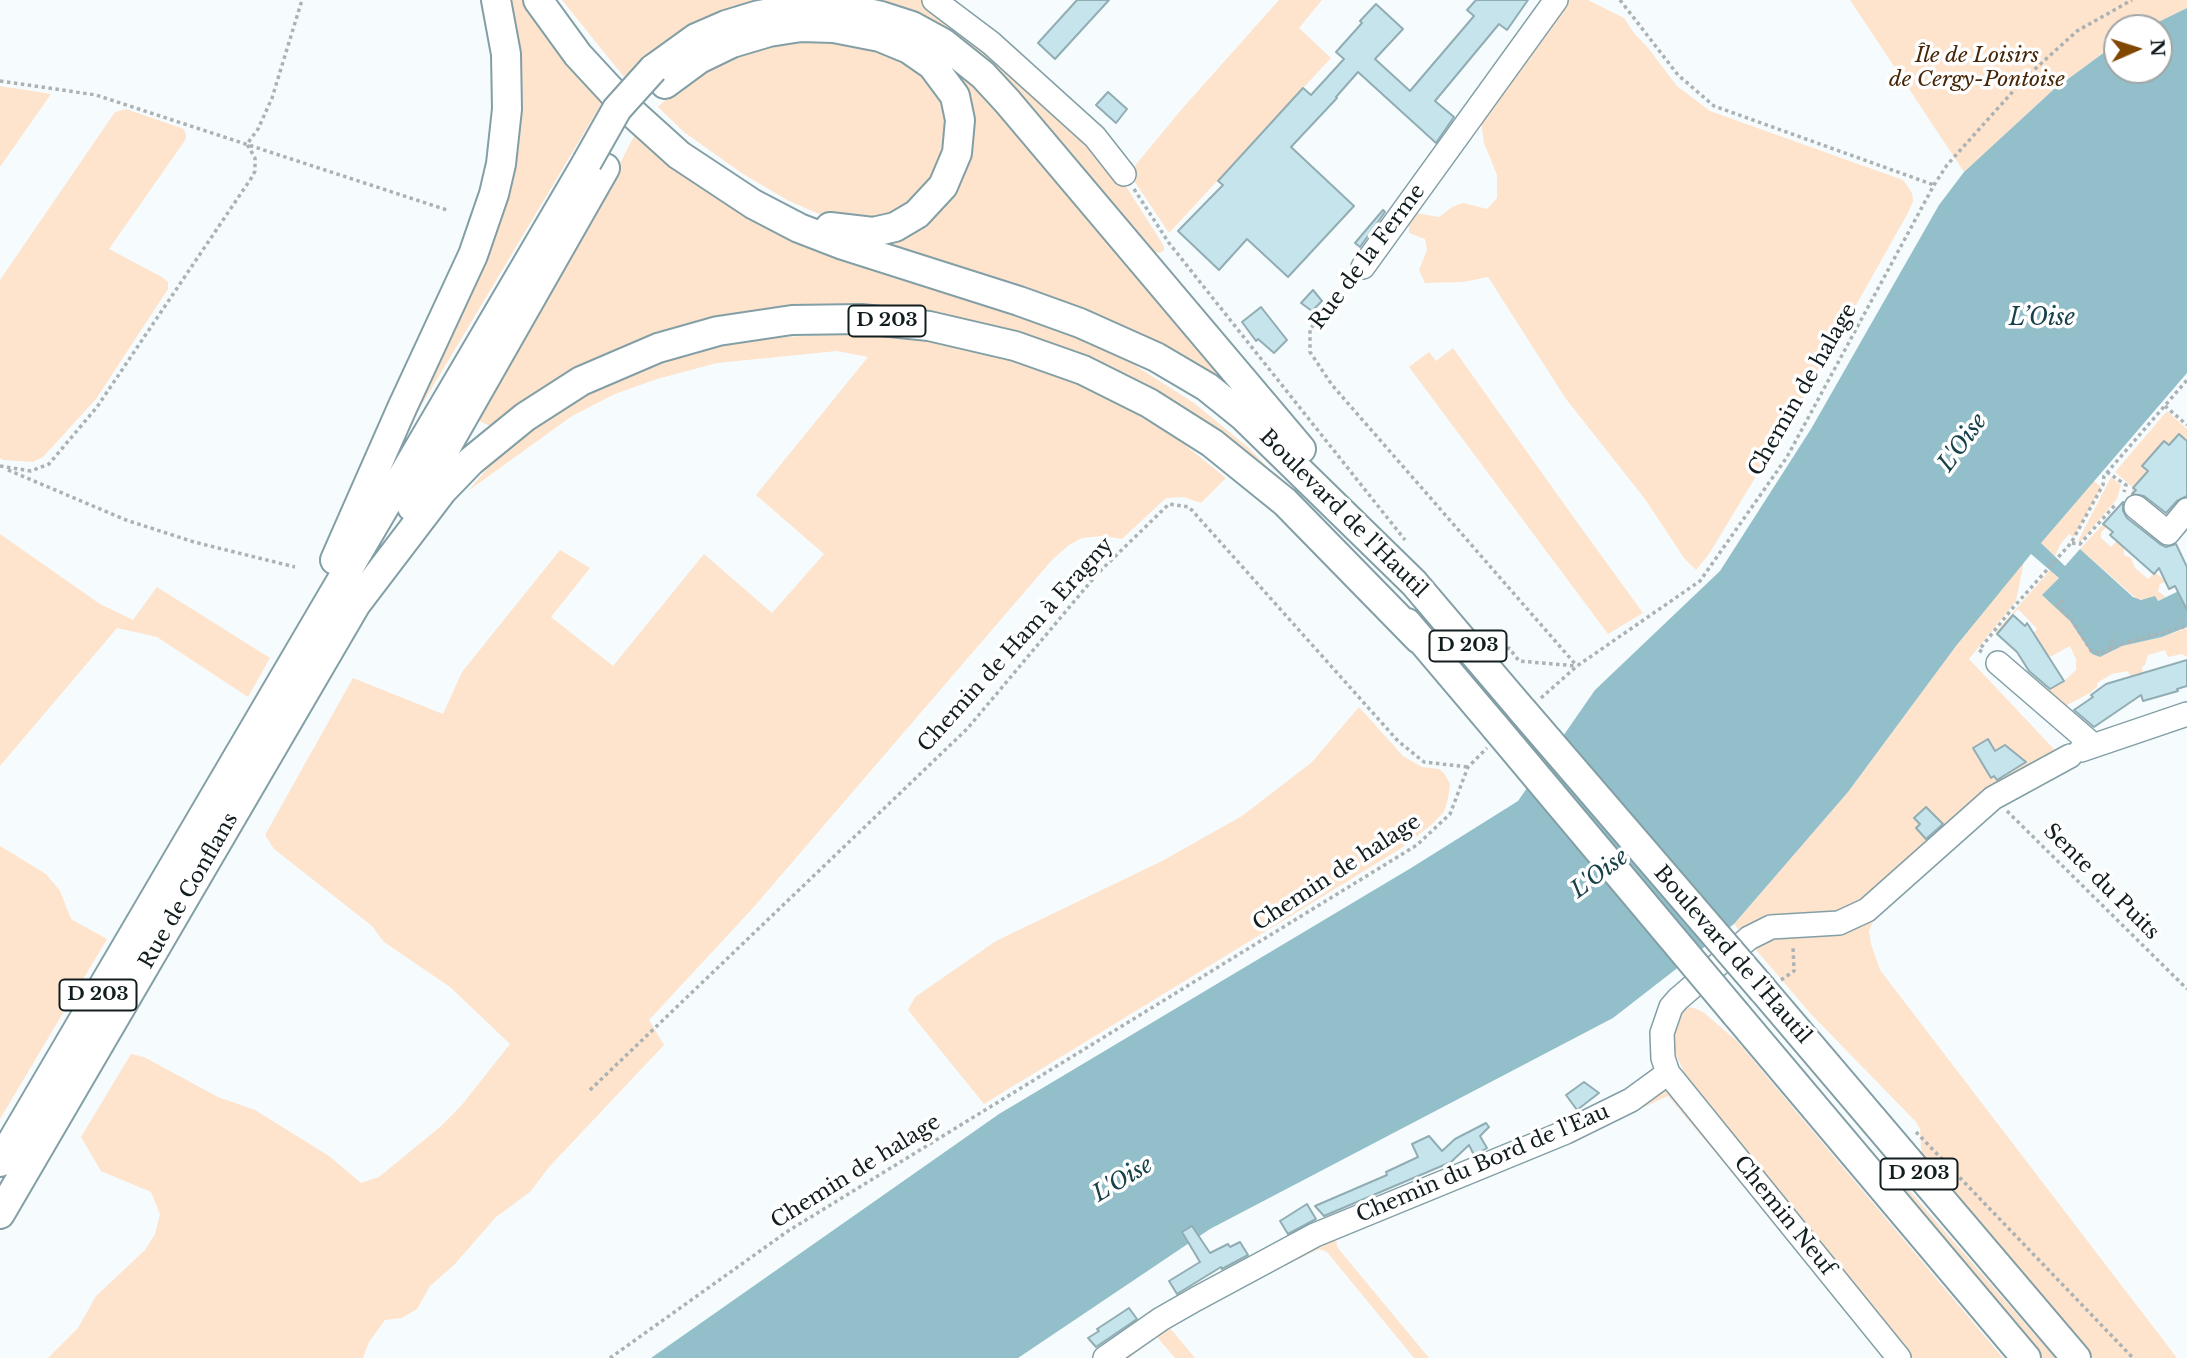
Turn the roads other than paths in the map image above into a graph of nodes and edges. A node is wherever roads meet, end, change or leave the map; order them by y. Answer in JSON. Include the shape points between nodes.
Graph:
{"nodes":[{"id":1,"x":496,"y":0,"type":"edge"},
{"id":2,"x":538,"y":0,"type":"edge"},
{"id":3,"x":934,"y":0,"type":"edge"},
{"id":4,"x":1556,"y":0,"type":"edge"},
{"id":5,"x":659,"y":77,"type":"junction"},
{"id":6,"x":596,"y":165,"type":"junction"},
{"id":7,"x":1124,"y":174,"type":"road end"},
{"id":8,"x":753,"y":204,"type":"junction"},
{"id":9,"x":1363,"y":267,"type":"road end"},
{"id":10,"x":1126,"y":344,"type":"junction"},
{"id":11,"x":2136,"y":507,"type":"dead end"},
{"id":12,"x":2187,"y":510,"type":"edge"},
{"id":13,"x":1414,"y":583,"type":"junction"},
{"id":14,"x":356,"y":604,"type":"junction"},
{"id":15,"x":1419,"y":639,"type":"junction"},
{"id":16,"x":1998,"y":663,"type":"road end"},
{"id":17,"x":289,"y":669,"type":"junction"},
{"id":18,"x":2187,"y":714,"type":"edge"},
{"id":19,"x":2080,"y":751,"type":"junction"},
{"id":20,"x":1668,"y":1073,"type":"junction"},
{"id":21,"x":0,"y":1162,"type":"edge"},
{"id":22,"x":0,"y":1214,"type":"edge"},
{"id":23,"x":1105,"y":1358,"type":"edge"},
{"id":24,"x":1899,"y":1358,"type":"edge"},
{"id":25,"x":2026,"y":1358,"type":"edge"},
{"id":26,"x":2076,"y":1358,"type":"edge"}],
"edges":[{"from":1,"to":17,"type":"main road","via":[[506,54],[507,109],[501,164],[486,221]]},
{"from":2,"to":8,"type":"main road","name":"Boulevard de l'Hautil","via":[[578,55],[628,109],[679,155]]},
{"from":3,"to":7,"type":"street","via":[[991,43],[1095,137]]},
{"from":4,"to":9,"type":"street","name":"Rue de la Ferme"},
{"from":5,"to":6,"type":"main road","number":"D 203","bridge":true,"via":[[617,109]]},
{"from":5,"to":8,"type":"main road","number":"D 203","via":[[733,43],[769,32],[820,27],[867,33],[896,43],[921,56],[955,96],[960,143],[954,164],[936,196],[906,221],[884,230],[860,232]]},
{"from":5,"to":13,"type":"main road","number":"D 203","via":[[696,38],[726,24],[810,6],[888,18],[943,43],[1007,101]]},
{"from":6,"to":14,"type":"main road","via":[[495,365]]},
{"from":6,"to":17,"type":"main road","number":"D 203"},
{"from":8,"to":10,"type":"main road","name":"Boulevard de l'Hautil","via":[[820,237],[1051,312]]},
{"from":10,"to":13,"type":"main road","name":"Boulevard de l'Hautil","via":[[1182,371],[1228,403]]},
{"from":10,"to":15,"type":"main road","name":"Boulevard de l'Hautil","via":[[1196,396],[1260,453],[1343,544]]},
{"from":11,"to":12,"type":"street","via":[[2168,533]]},
{"from":13,"to":26,"type":"main road","name":"Boulevard de l'Hautil","number":"D 203","bridge":true,"via":[[1529,706]]},
{"from":14,"to":15,"type":"main road","number":"D 203","via":[[442,491],[471,461],[525,417],[581,381],[657,348],[718,331],[792,320],[861,319],[929,326],[1015,346],[1083,370],[1149,403],[1212,443],[1285,502]]},
{"from":14,"to":22,"type":"main road","name":"Rue de Conflans","number":"D 203"},
{"from":15,"to":25,"type":"main road","name":"Boulevard de l'Hautil","number":"D 203","bridge":true},
{"from":16,"to":19,"type":"street"},
{"from":17,"to":21,"type":"main road","name":"Rue de Conflans","number":"D 203"},
{"from":18,"to":19,"type":"street"},
{"from":19,"to":20,"type":"street","via":[[1993,798],[1867,910],[1839,923],[1771,927],[1749,937],[1671,1007],[1662,1033]]},
{"from":20,"to":23,"type":"street","name":"Chemin du Bord de l'Eau","via":[[1631,1100],[1566,1132],[1315,1235],[1196,1299]]},
{"from":20,"to":24,"type":"street","name":"Chemin Neuf"}]}
